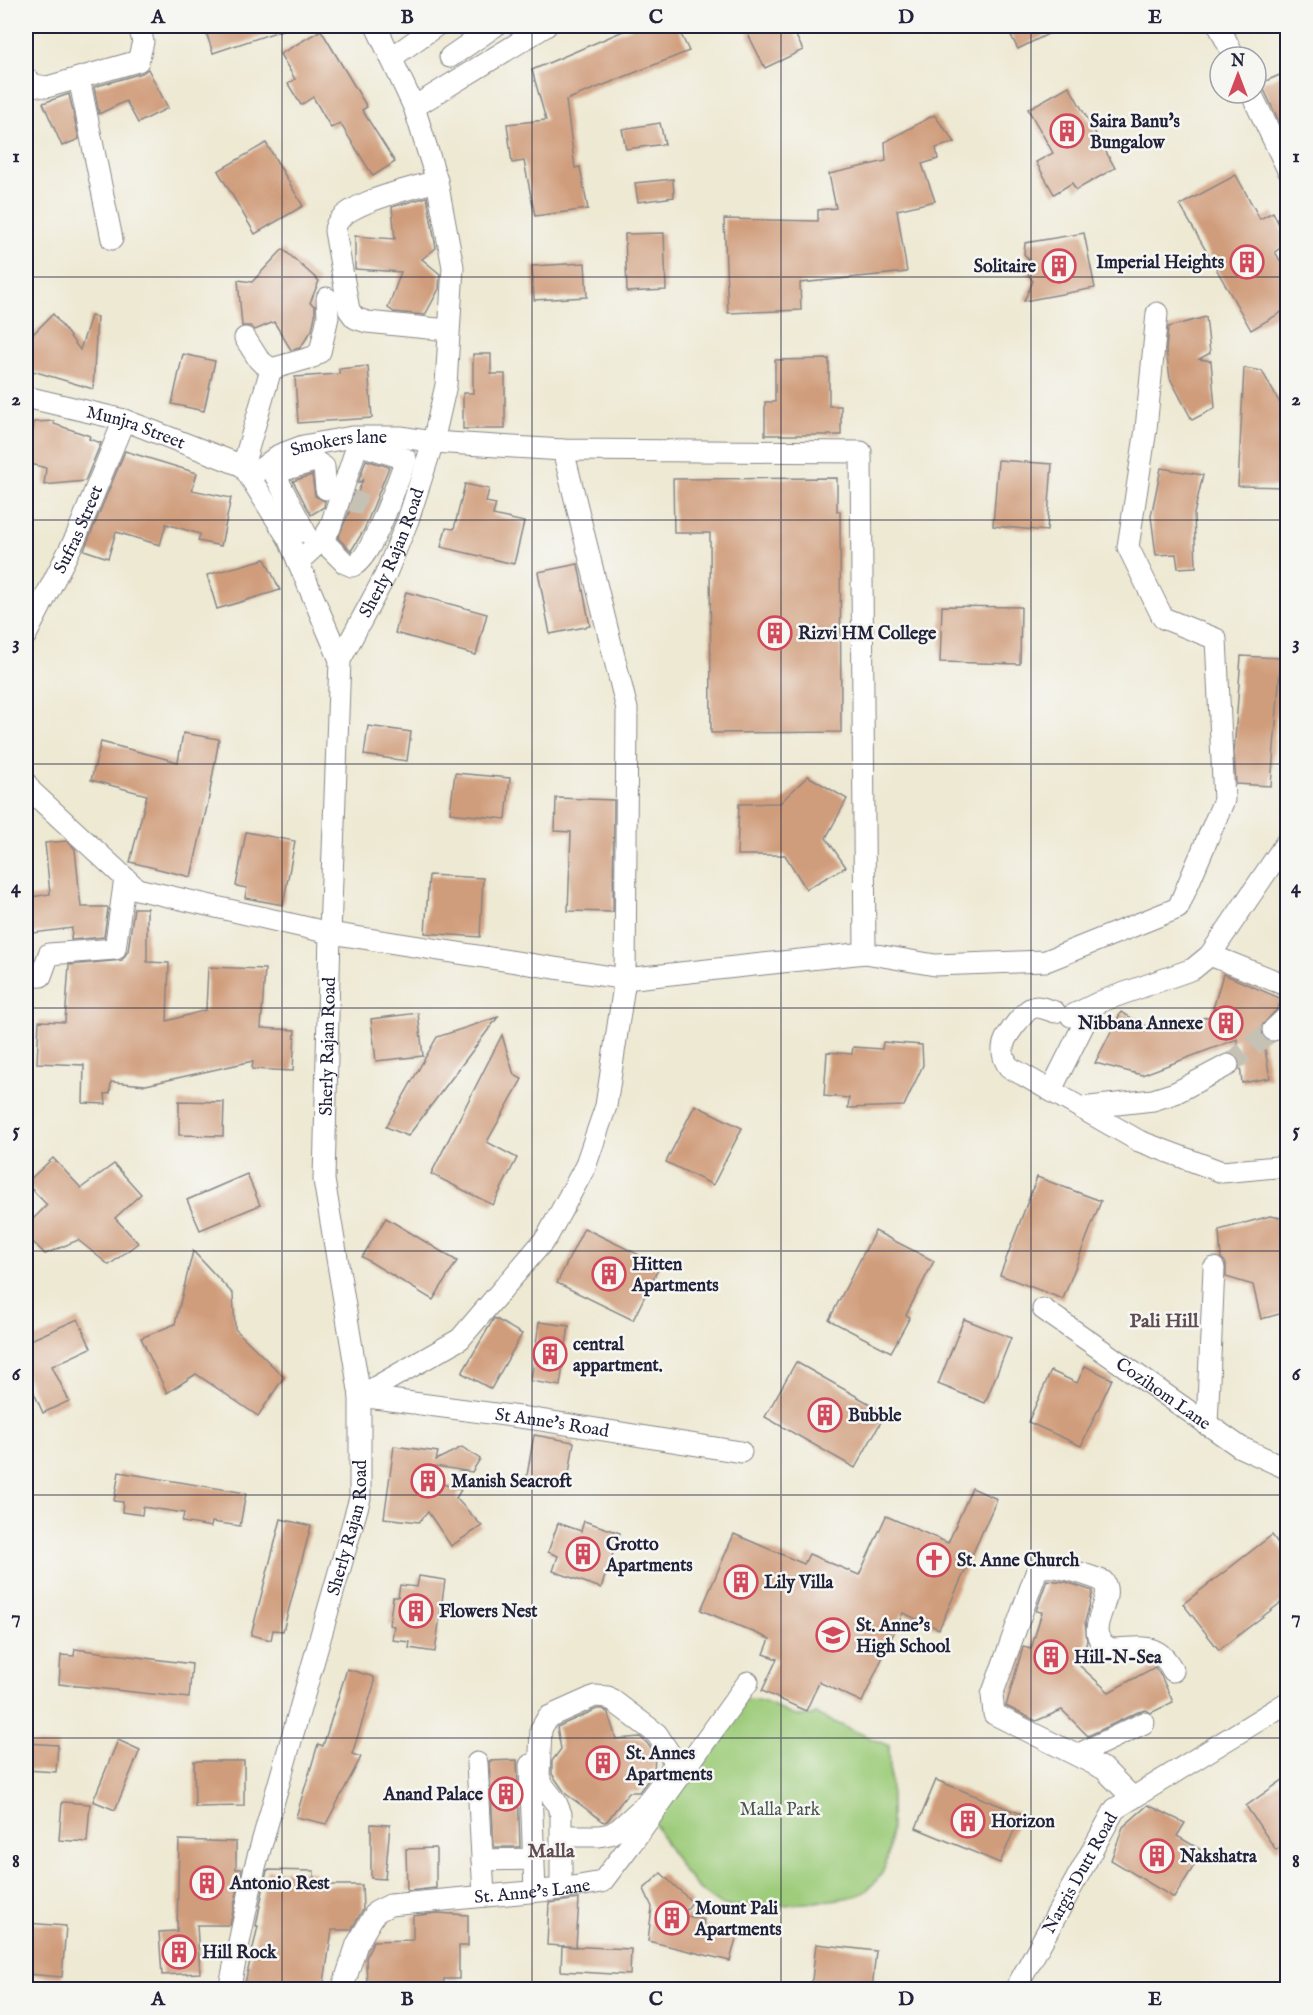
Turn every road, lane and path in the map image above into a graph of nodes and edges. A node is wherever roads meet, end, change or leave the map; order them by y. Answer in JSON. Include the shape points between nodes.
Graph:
{"nodes":[{"id":1,"x":139,"y":26,"type":"edge"},
{"id":2,"x":375,"y":26,"type":"edge"},
{"id":3,"x":436,"y":26,"type":"edge"},
{"id":4,"x":495,"y":26,"type":"edge"},
{"id":5,"x":546,"y":26,"type":"edge"},
{"id":6,"x":1219,"y":26,"type":"edge"},
{"id":7,"x":1228,"y":45,"type":"edge"},
{"id":8,"x":450,"y":57,"type":"dead end"},
{"id":9,"x":391,"y":58,"type":"junction"},
{"id":10,"x":26,"y":78,"type":"edge"},
{"id":11,"x":79,"y":78,"type":"junction"},
{"id":12,"x":1257,"y":105,"type":"edge"},
{"id":13,"x":414,"y":107,"type":"junction"},
{"id":14,"x":1287,"y":170,"type":"edge"},
{"id":15,"x":437,"y":181,"type":"junction"},
{"id":16,"x":112,"y":239,"type":"dead end"},
{"id":17,"x":327,"y":298,"type":"dead end"},
{"id":18,"x":1157,"y":313,"type":"dead end"},
{"id":19,"x":448,"y":330,"type":"junction"},
{"id":20,"x":245,"y":338,"type":"dead end"},
{"id":21,"x":271,"y":369,"type":"junction"},
{"id":22,"x":26,"y":397,"type":"edge"},
{"id":23,"x":124,"y":420,"type":"junction"},
{"id":24,"x":433,"y":442,"type":"junction"},
{"id":25,"x":563,"y":450,"type":"junction"},
{"id":26,"x":416,"y":462,"type":"junction"},
{"id":27,"x":256,"y":464,"type":"junction"},
{"id":28,"x":338,"y":494,"type":"junction"},
{"id":29,"x":383,"y":511,"type":"junction"},
{"id":30,"x":408,"y":520,"type":"junction"},
{"id":31,"x":308,"y":533,"type":"junction"},
{"id":32,"x":298,"y":562,"type":"junction"},
{"id":33,"x":360,"y":562,"type":"junction"},
{"id":34,"x":385,"y":576,"type":"junction"},
{"id":35,"x":26,"y":632,"type":"edge"},
{"id":36,"x":340,"y":660,"type":"junction"},
{"id":37,"x":27,"y":792,"type":"edge"},
{"id":38,"x":1287,"y":840,"type":"edge"},
{"id":39,"x":125,"y":878,"type":"junction"},
{"id":40,"x":330,"y":933,"type":"junction"},
{"id":41,"x":865,"y":953,"type":"junction"},
{"id":42,"x":1210,"y":955,"type":"junction"},
{"id":43,"x":26,"y":977,"type":"edge"},
{"id":44,"x":625,"y":979,"type":"junction"},
{"id":45,"x":1287,"y":986,"type":"edge"},
{"id":46,"x":1092,"y":1008,"type":"junction"},
{"id":47,"x":1228,"y":1065,"type":"tunnel mouth"},
{"id":48,"x":1051,"y":1090,"type":"junction"},
{"id":49,"x":1081,"y":1108,"type":"junction"},
{"id":50,"x":1287,"y":1166,"type":"edge"},
{"id":51,"x":1214,"y":1268,"type":"dead end"},
{"id":52,"x":1044,"y":1309,"type":"dead end"},
{"id":53,"x":360,"y":1396,"type":"junction"},
{"id":54,"x":1207,"y":1425,"type":"junction"},
{"id":55,"x":741,"y":1452,"type":"dead end"},
{"id":56,"x":1287,"y":1469,"type":"edge"},
{"id":57,"x":1173,"y":1671,"type":"dead end"},
{"id":58,"x":748,"y":1682,"type":"dead end"},
{"id":59,"x":1287,"y":1702,"type":"edge"},
{"id":60,"x":1144,"y":1723,"type":"dead end"},
{"id":61,"x":1077,"y":1755,"type":"junction"},
{"id":62,"x":530,"y":1758,"type":"dead end"},
{"id":63,"x":477,"y":1763,"type":"dead end"},
{"id":64,"x":1133,"y":1798,"type":"junction"},
{"id":65,"x":562,"y":1836,"type":"junction"},
{"id":66,"x":534,"y":1859,"type":"junction"},
{"id":67,"x":483,"y":1860,"type":"junction"},
{"id":68,"x":561,"y":1889,"type":"junction"},
{"id":69,"x":535,"y":1891,"type":"junction"},
{"id":70,"x":484,"y":1896,"type":"junction"},
{"id":71,"x":228,"y":1989,"type":"edge"},
{"id":72,"x":342,"y":1989,"type":"edge"},
{"id":73,"x":1015,"y":1989,"type":"edge"}],
"edges":[{"from":1,"to":11,"type":"street","via":[[143,42],[138,61]]},
{"from":2,"to":9,"type":"street","name":"Sherly Rajan Road"},
{"from":3,"to":9,"type":"street"},
{"from":4,"to":8,"type":"street"},
{"from":5,"to":13,"type":"street"},
{"from":6,"to":7,"type":"street"},
{"from":9,"to":13,"type":"street","name":"Sherly Rajan Road"},
{"from":10,"to":11,"type":"street","via":[[34,85],[47,87]]},
{"from":11,"to":16,"type":"street"},
{"from":12,"to":14,"type":"street"},
{"from":13,"to":15,"type":"street","name":"Sherly Rajan Road"},
{"from":15,"to":19,"type":"street","name":"Sherly Rajan Road","via":[[453,267]]},
{"from":15,"to":19,"type":"street","via":[[359,206],[340,218],[335,231],[349,310],[355,318]]},
{"from":17,"to":21,"type":"street","via":[[328,317],[320,352]]},
{"from":18,"to":41,"type":"street","via":[[1146,429],[1128,547],[1163,618],[1216,639],[1224,800],[1178,908],[1046,961],[935,965]]},
{"from":19,"to":24,"type":"street","name":"Sherly Rajan Road","via":[[446,385]]},
{"from":20,"to":21,"type":"street","via":[[259,360]]},
{"from":21,"to":27,"type":"street"},
{"from":22,"to":23,"type":"street","name":"Munjra Street"},
{"from":23,"to":27,"type":"street","name":"Munjra Street"},
{"from":23,"to":35,"type":"street","name":"Sufras Street","via":[[76,537]]},
{"from":24,"to":25,"type":"street","name":"Smokers lane"},
{"from":24,"to":26,"type":"street","name":"Sherly Rajan Road"},
{"from":24,"to":27,"type":"street","name":"Smokers lane","via":[[402,437],[352,437],[303,446]]},
{"from":25,"to":41,"type":"street","name":"Smokers lane","via":[[861,452]]},
{"from":25,"to":44,"type":"street","via":[[627,709]]},
{"from":26,"to":28,"type":"street","via":[[360,447]]},
{"from":26,"to":29,"type":"street"},
{"from":26,"to":30,"type":"street","name":"Sherly Rajan Road"},
{"from":27,"to":28,"type":"street","via":[[276,471],[315,461],[324,467]]},
{"from":27,"to":31,"type":"street"},
{"from":28,"to":31,"type":"street","via":[[330,528]]},
{"from":29,"to":30,"type":"street"},
{"from":29,"to":33,"type":"street","via":[[372,544]]},
{"from":30,"to":34,"type":"street","name":"Sherly Rajan Road"},
{"from":31,"to":32,"type":"street"},
{"from":31,"to":32,"type":"street"},
{"from":31,"to":33,"type":"street","via":[[345,563],[352,566]]},
{"from":32,"to":36,"type":"street"},
{"from":33,"to":34,"type":"street"},
{"from":34,"to":36,"type":"street","name":"Sherly Rajan Road"},
{"from":36,"to":40,"type":"street","name":"Sherly Rajan Road"},
{"from":37,"to":39,"type":"street"},
{"from":38,"to":42,"type":"street"},
{"from":39,"to":40,"type":"street","via":[[136,889]]},
{"from":39,"to":43,"type":"street","via":[[115,949],[49,954],[41,976]]},
{"from":40,"to":44,"type":"street"},
{"from":40,"to":53,"type":"street","name":"Sherly Rajan Road","via":[[324,1180]]},
{"from":41,"to":44,"type":"street"},
{"from":42,"to":45,"type":"street"},
{"from":42,"to":46,"type":"street","via":[[1193,969]]},
{"from":44,"to":53,"type":"street","via":[[606,1106],[585,1167],[547,1238],[460,1339]]},
{"from":46,"to":48,"type":"street"},
{"from":46,"to":48,"type":"street","via":[[1063,1014],[1035,1007],[1006,1036],[1002,1053],[1009,1067]]},
{"from":47,"to":49,"type":"street","via":[[1153,1100]]},
{"from":48,"to":49,"type":"street"},
{"from":49,"to":50,"type":"street","via":[[1138,1141],[1222,1172]]},
{"from":51,"to":54,"type":"street"},
{"from":52,"to":54,"type":"street","name":"Cozihom Lane"},
{"from":53,"to":55,"type":"street","name":"St Anne's Road"},
{"from":53,"to":71,"type":"street","name":"Sherly Rajan Road","via":[[360,1498],[255,1868]]},
{"from":54,"to":56,"type":"street","name":"Cozihom Lane","via":[[1240,1447]]},
{"from":57,"to":61,"type":"street","via":[[1167,1658],[1154,1650],[1111,1650],[1101,1641],[1097,1630],[1107,1591],[1103,1581],[1055,1567],[1037,1569],[992,1695],[992,1705],[994,1714],[1002,1719]]},
{"from":58,"to":68,"type":"street","name":"St. Anne's Lane","via":[[602,1882]]},
{"from":59,"to":64,"type":"street","name":"Nargis Dutt Road"},
{"from":60,"to":61,"type":"street"},
{"from":61,"to":64,"type":"street","via":[[1104,1769]]},
{"from":62,"to":66,"type":"street"},
{"from":63,"to":67,"type":"street"},
{"from":64,"to":73,"type":"street","name":"Nargis Dutt Road","via":[[1115,1809]]},
{"from":65,"to":65,"type":"street","via":[[559,1808],[539,1776],[541,1730],[548,1717],[595,1696],[609,1696],[657,1734],[673,1759],[671,1771],[645,1805],[619,1829],[599,1836]]},
{"from":65,"to":68,"type":"street"},
{"from":66,"to":67,"type":"street"},
{"from":66,"to":69,"type":"street"},
{"from":67,"to":70,"type":"street"},
{"from":68,"to":69,"type":"street","name":"St. Anne's Lane"},
{"from":69,"to":70,"type":"street","name":"St. Anne's Lane"},
{"from":70,"to":72,"type":"street","name":"St. Anne's Lane","via":[[390,1905],[376,1912],[357,1944]]}]}
